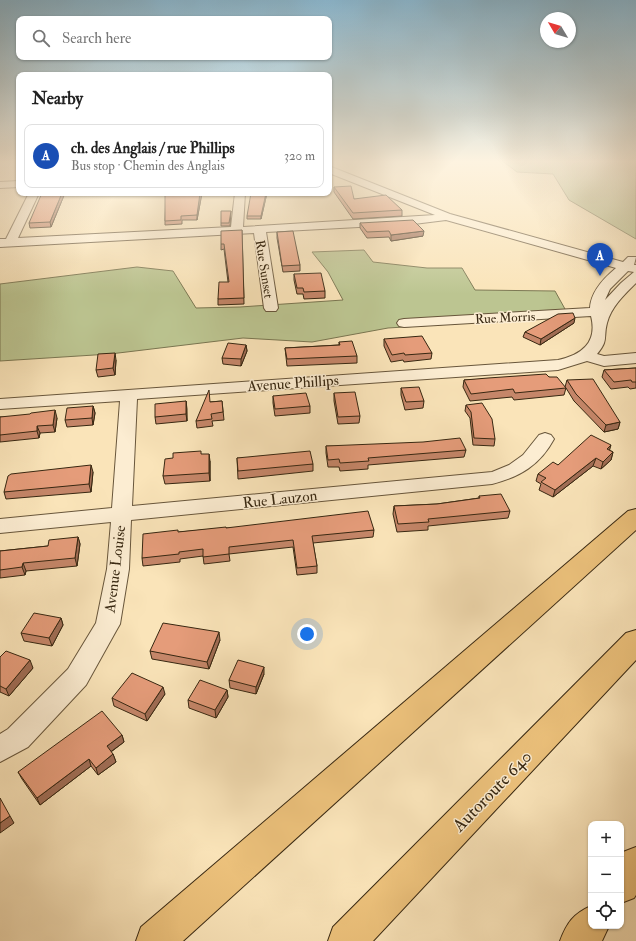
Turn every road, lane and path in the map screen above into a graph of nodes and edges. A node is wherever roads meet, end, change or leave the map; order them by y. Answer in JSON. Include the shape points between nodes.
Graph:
{"nodes":[{"id":1,"x":27,"y":206,"type":"edge"},
{"id":2,"x":239,"y":206,"type":"edge"},
{"id":3,"x":421,"y":206,"type":"edge"},
{"id":4,"x":446,"y":216,"type":"junction"},
{"id":5,"x":237,"y":230,"type":"junction"},
{"id":6,"x":260,"y":230,"type":"junction"},
{"id":7,"x":5,"y":243,"type":"edge"},
{"id":8,"x":636,"y":255,"type":"edge"},
{"id":9,"x":631,"y":274,"type":"edge"},
{"id":10,"x":271,"y":308,"type":"dead end"},
{"id":11,"x":600,"y":316,"type":"junction"},
{"id":12,"x":404,"y":323,"type":"dead end"},
{"id":13,"x":584,"y":356,"type":"junction"},
{"id":14,"x":636,"y":358,"type":"edge"},
{"id":15,"x":129,"y":394,"type":"junction"},
{"id":16,"x":0,"y":404,"type":"edge"},
{"id":17,"x":544,"y":439,"type":"dead end"},
{"id":18,"x":122,"y":515,"type":"junction"},
{"id":19,"x":636,"y":517,"type":"edge"},
{"id":20,"x":0,"y":526,"type":"edge"},
{"id":21,"x":636,"y":642,"type":"edge"},
{"id":22,"x":0,"y":749,"type":"edge"},
{"id":23,"x":636,"y":865,"type":"edge"},
{"id":24,"x":624,"y":881,"type":"edge"},
{"id":25,"x":588,"y":929,"type":"edge"},
{"id":26,"x":155,"y":941,"type":"edge"},
{"id":27,"x":347,"y":941,"type":"edge"},
{"id":28,"x":579,"y":941,"type":"edge"}],
"edges":[{"from":1,"to":7,"type":"street"},
{"from":2,"to":5,"type":"street"},
{"from":3,"to":4,"type":"street"},
{"from":4,"to":6,"type":"street","via":[[414,221]]},
{"from":4,"to":9,"type":"street","via":[[458,224],[494,237]]},
{"from":5,"to":6,"type":"street"},
{"from":5,"to":7,"type":"street"},
{"from":6,"to":10,"type":"street","name":"Rue Sunset"},
{"from":8,"to":9,"type":"street","name":"Avenue Phillips"},
{"from":9,"to":11,"type":"street","name":"Avenue Phillips","via":[[600,293],[596,304]]},
{"from":11,"to":12,"type":"street","name":"Rue Morris"},
{"from":11,"to":13,"type":"street","name":"Avenue Phillips","via":[[598,342]]},
{"from":13,"to":14,"type":"street","via":[[604,361]]},
{"from":13,"to":15,"type":"street","name":"Avenue Phillips","via":[[566,364],[544,367]]},
{"from":15,"to":16,"type":"street","name":"Avenue Phillips"},
{"from":15,"to":18,"type":"street","name":"Avenue Louise"},
{"from":17,"to":18,"type":"street","name":"Rue Lauzon","via":[[536,453],[521,466],[492,478]]},
{"from":18,"to":20,"type":"street","name":"Rue Lauzon"},
{"from":18,"to":22,"type":"street","name":"Avenue Louise","via":[[118,569],[108,624],[77,678],[18,738]]},
{"from":19,"to":26,"type":"main road"},
{"from":21,"to":27,"type":"main road","name":"Autoroute 640"},
{"from":23,"to":24,"type":"main road"},
{"from":25,"to":28,"type":"main road"}]}
